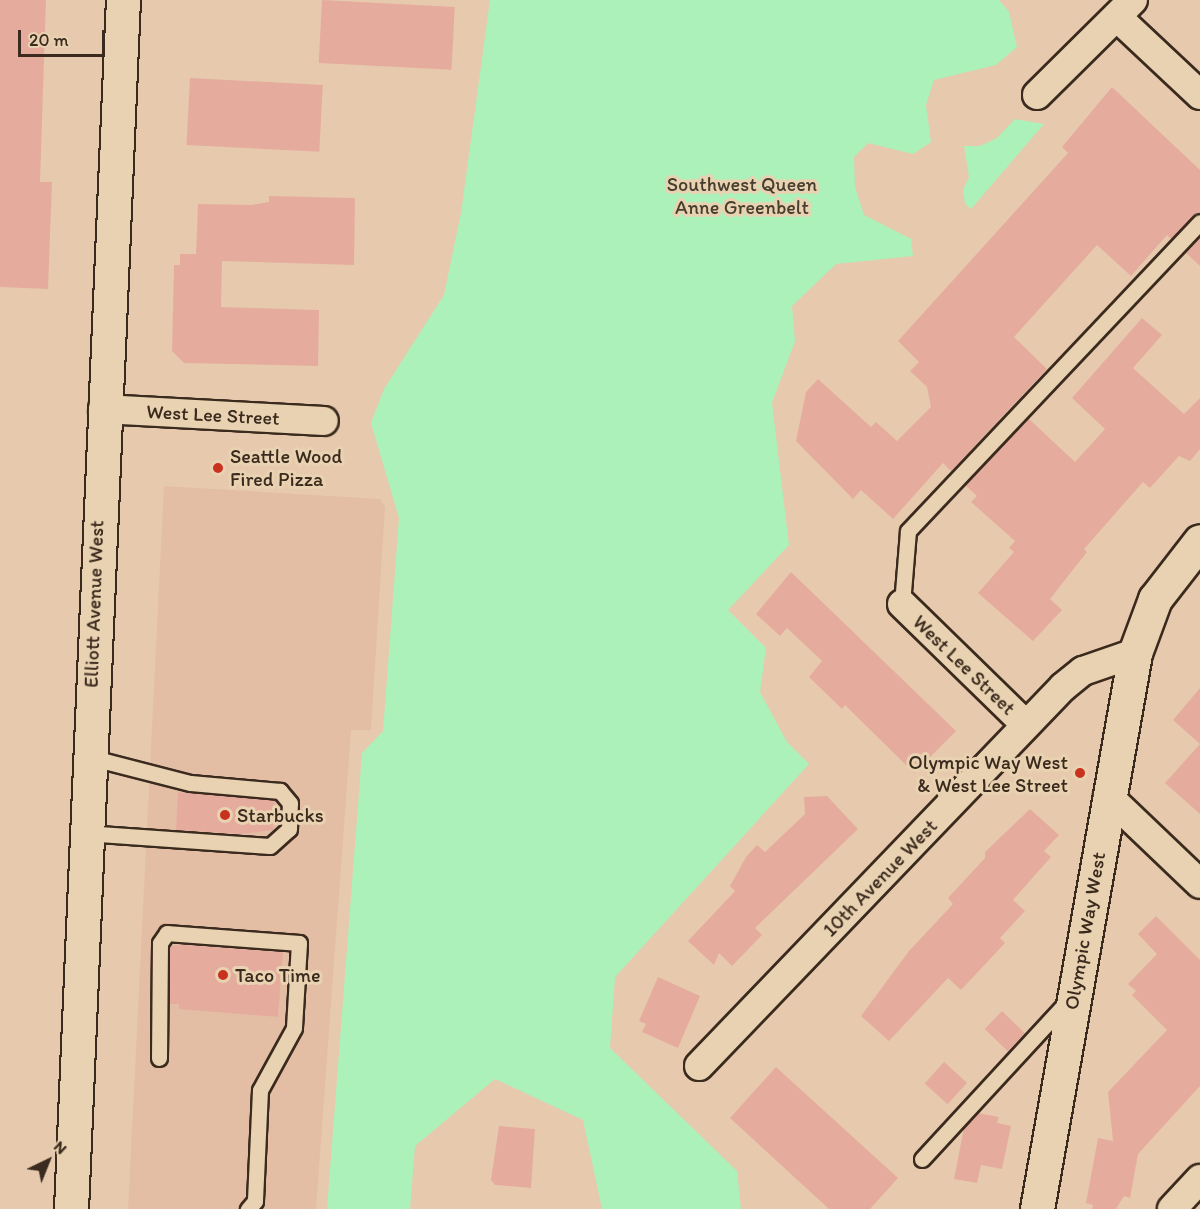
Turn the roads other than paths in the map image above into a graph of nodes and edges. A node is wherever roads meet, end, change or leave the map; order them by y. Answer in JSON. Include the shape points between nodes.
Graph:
{"nodes":[{"id":1,"x":123,"y":0,"type":"edge"},
{"id":2,"x":1125,"y":8,"type":"edge"},
{"id":3,"x":1037,"y":95,"type":"dead end"},
{"id":4,"x":1200,"y":95,"type":"edge"},
{"id":5,"x":1200,"y":222,"type":"edge"},
{"id":6,"x":103,"y":409,"type":"junction"},
{"id":7,"x":324,"y":421,"type":"dead end"},
{"id":8,"x":1200,"y":541,"type":"edge"},
{"id":9,"x":902,"y":604,"type":"joint"},
{"id":10,"x":1135,"y":653,"type":"junction"},
{"id":11,"x":1026,"y":725,"type":"junction"},
{"id":12,"x":88,"y":757,"type":"junction"},
{"id":13,"x":1108,"y":796,"type":"junction"},
{"id":14,"x":85,"y":833,"type":"junction"},
{"id":15,"x":1198,"y":879,"type":"edge"},
{"id":16,"x":1074,"y":994,"type":"junction"},
{"id":17,"x":159,"y":1058,"type":"dead end"},
{"id":18,"x":699,"y":1066,"type":"dead end"},
{"id":19,"x":922,"y":1159,"type":"dead end"},
{"id":20,"x":1200,"y":1179,"type":"edge"},
{"id":21,"x":71,"y":1209,"type":"edge"},
{"id":22,"x":248,"y":1209,"type":"edge"},
{"id":23,"x":1037,"y":1209,"type":"edge"},
{"id":24,"x":1172,"y":1209,"type":"edge"}],
"edges":[{"from":1,"to":6,"type":"main road","name":"Elliott Avenue West"},
{"from":2,"to":3,"type":"street"},
{"from":2,"to":4,"type":"street"},
{"from":5,"to":9,"type":"lane","via":[[908,531]]},
{"from":6,"to":7,"type":"street","name":"West Lee Street"},
{"from":6,"to":12,"type":"main road","name":"Elliott Avenue West"},
{"from":8,"to":10,"type":"main road","via":[[1155,599]]},
{"from":9,"to":11,"type":"street","name":"West Lee Street"},
{"from":10,"to":11,"type":"street","name":"10th Avenue West","via":[[1083,671]]},
{"from":10,"to":13,"type":"main road","name":"Olympic Way West"},
{"from":11,"to":18,"type":"street","name":"10th Avenue West"},
{"from":12,"to":14,"type":"main road","name":"Elliott Avenue West"},
{"from":12,"to":14,"type":"lane","via":[[190,783],[280,791],[290,803],[289,829],[270,846]]},
{"from":13,"to":15,"type":"street"},
{"from":13,"to":16,"type":"main road","name":"Olympic Way West"},
{"from":14,"to":21,"type":"main road","name":"Elliott Avenue West"},
{"from":16,"to":19,"type":"lane"},
{"from":16,"to":23,"type":"main road","name":"Olympic Way West"},
{"from":17,"to":22,"type":"lane","via":[[160,943],[167,933],[299,943],[294,1028],[260,1090],[255,1201]]},
{"from":20,"to":24,"type":"street"}]}
